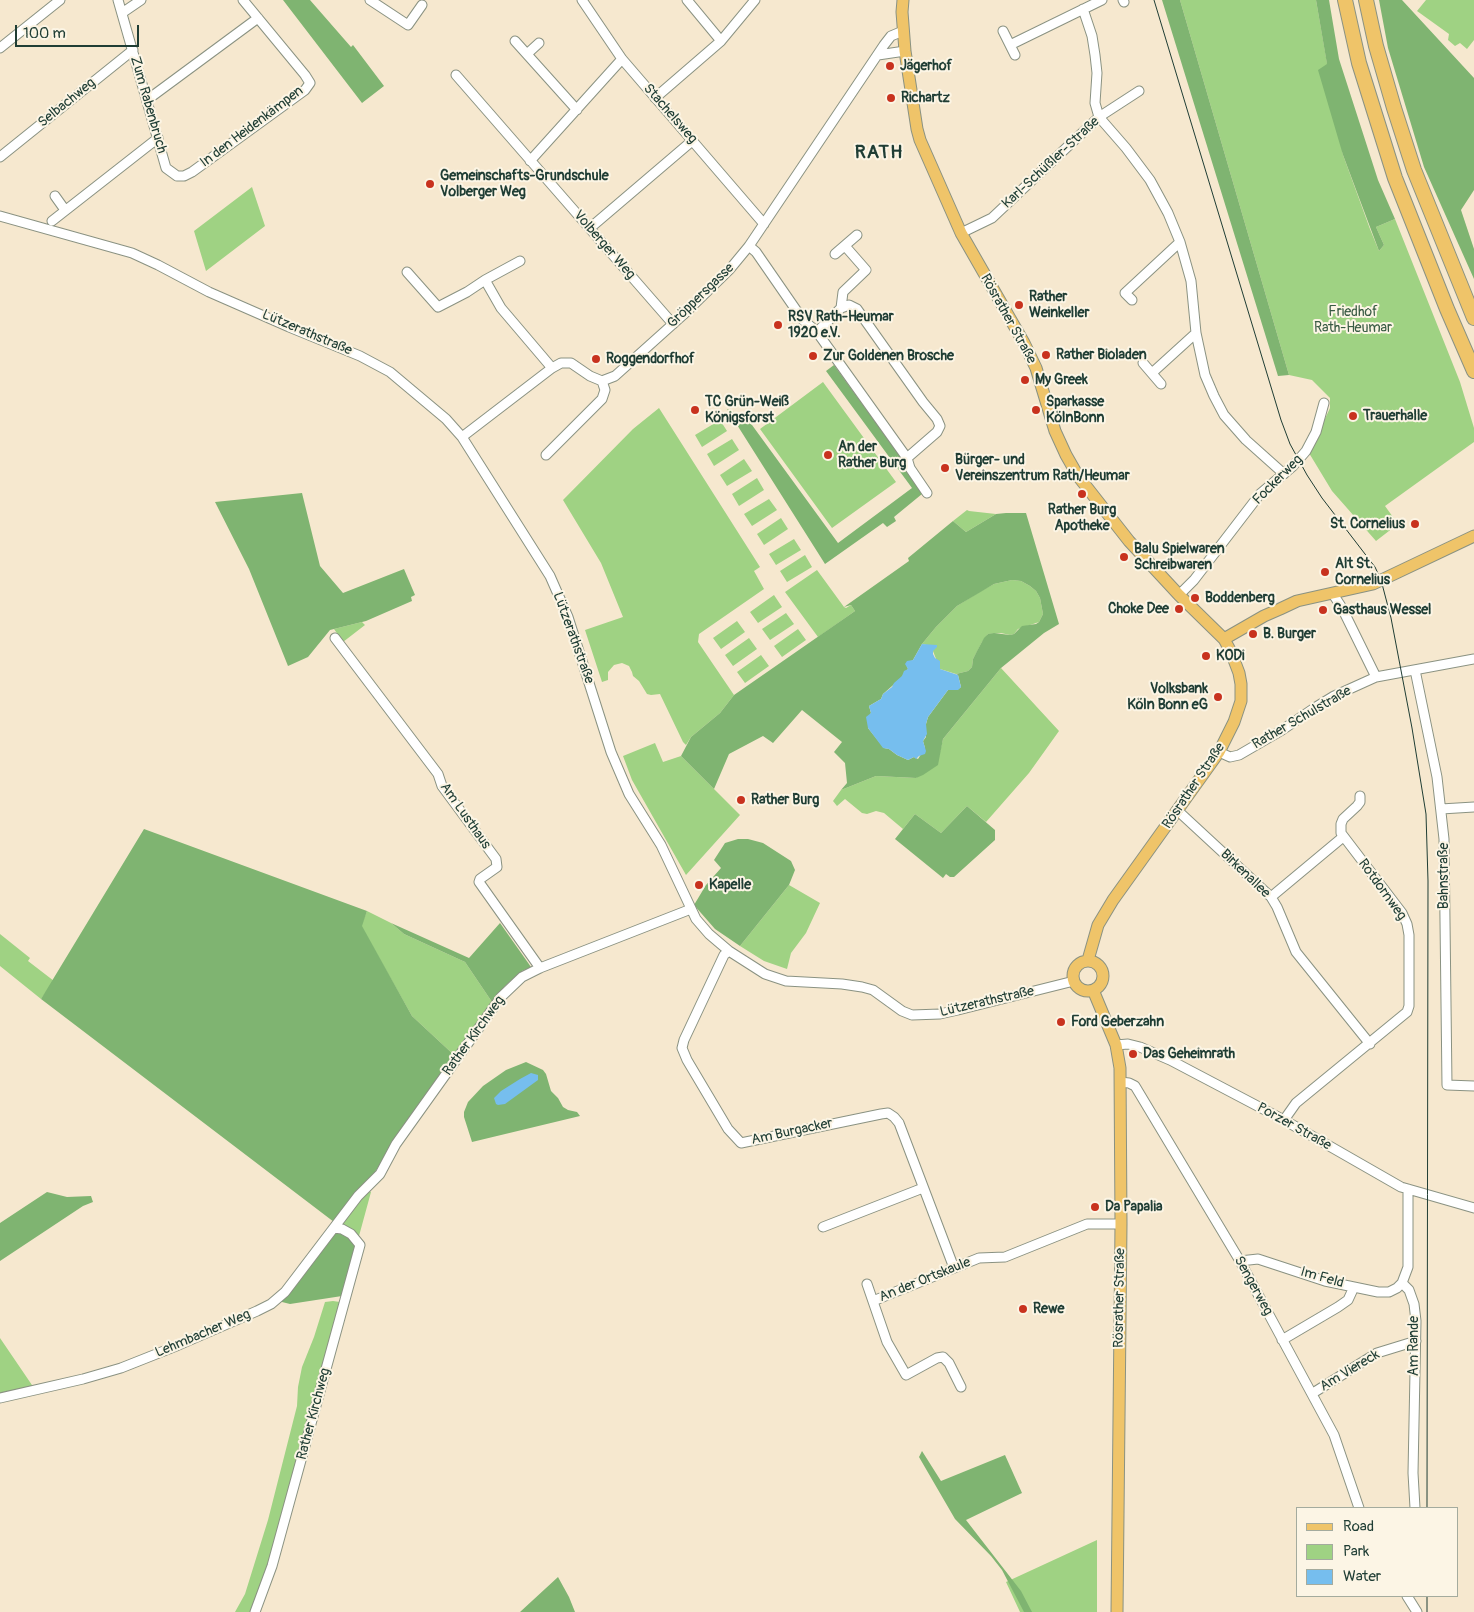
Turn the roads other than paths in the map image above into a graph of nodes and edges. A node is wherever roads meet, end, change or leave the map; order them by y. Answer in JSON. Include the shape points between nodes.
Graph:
{"nodes":[{"id":1,"x":60,"y":0,"type":"edge"},
{"id":2,"x":118,"y":0,"type":"edge"},
{"id":3,"x":140,"y":0,"type":"edge"},
{"id":4,"x":243,"y":0,"type":"edge"},
{"id":5,"x":370,"y":0,"type":"edge"},
{"id":6,"x":582,"y":0,"type":"edge"},
{"id":7,"x":687,"y":0,"type":"edge"},
{"id":8,"x":755,"y":0,"type":"edge"},
{"id":9,"x":903,"y":0,"type":"edge"},
{"id":10,"x":1102,"y":0,"type":"edge"},
{"id":11,"x":1345,"y":0,"type":"edge"},
{"id":12,"x":1366,"y":0,"type":"edge"},
{"id":13,"x":422,"y":4,"type":"dead end"},
{"id":14,"x":1083,"y":10,"type":"junction"},
{"id":15,"x":122,"y":13,"type":"junction"},
{"id":16,"x":258,"y":18,"type":"junction"},
{"id":17,"x":903,"y":31,"type":"junction"},
{"id":18,"x":1003,"y":31,"type":"dead end"},
{"id":19,"x":516,"y":41,"type":"dead end"},
{"id":20,"x":721,"y":41,"type":"junction"},
{"id":21,"x":539,"y":43,"type":"dead end"},
{"id":22,"x":1010,"y":45,"type":"junction"},
{"id":23,"x":0,"y":48,"type":"edge"},
{"id":24,"x":132,"y":50,"type":"junction"},
{"id":25,"x":905,"y":52,"type":"junction"},
{"id":26,"x":527,"y":54,"type":"junction"},
{"id":27,"x":878,"y":55,"type":"junction"},
{"id":28,"x":1015,"y":55,"type":"dead end"},
{"id":29,"x":622,"y":59,"type":"junction"},
{"id":30,"x":456,"y":75,"type":"dead end"},
{"id":31,"x":1140,"y":91,"type":"dead end"},
{"id":32,"x":655,"y":98,"type":"junction"},
{"id":33,"x":147,"y":100,"type":"junction"},
{"id":34,"x":577,"y":110,"type":"junction"},
{"id":35,"x":1098,"y":117,"type":"junction"},
{"id":36,"x":158,"y":138,"type":"junction"},
{"id":37,"x":692,"y":141,"type":"junction"},
{"id":38,"x":1,"y":155,"type":"edge"},
{"id":39,"x":530,"y":160,"type":"junction"},
{"id":40,"x":178,"y":176,"type":"joint"},
{"id":41,"x":55,"y":196,"type":"dead end"},
{"id":42,"x":65,"y":210,"type":"junction"},
{"id":43,"x":0,"y":216,"type":"edge"},
{"id":44,"x":52,"y":221,"type":"dead end"},
{"id":45,"x":764,"y":224,"type":"junction"},
{"id":46,"x":590,"y":228,"type":"junction"},
{"id":47,"x":961,"y":233,"type":"junction"},
{"id":48,"x":857,"y":235,"type":"dead end"},
{"id":49,"x":1180,"y":242,"type":"junction"},
{"id":50,"x":750,"y":246,"type":"junction"},
{"id":51,"x":845,"y":246,"type":"junction"},
{"id":52,"x":835,"y":254,"type":"dead end"},
{"id":53,"x":520,"y":261,"type":"dead end"},
{"id":54,"x":407,"y":272,"type":"dead end"},
{"id":55,"x":485,"y":280,"type":"junction"},
{"id":56,"x":1132,"y":300,"type":"dead end"},
{"id":57,"x":841,"y":308,"type":"junction"},
{"id":58,"x":1474,"y":318,"type":"edge"},
{"id":59,"x":674,"y":324,"type":"junction"},
{"id":60,"x":817,"y":332,"type":"junction"},
{"id":61,"x":1196,"y":333,"type":"junction"},
{"id":62,"x":1143,"y":363,"type":"dead end"},
{"id":63,"x":552,"y":368,"type":"junction"},
{"id":64,"x":1474,"y":371,"type":"edge"},
{"id":65,"x":1152,"y":373,"type":"junction"},
{"id":66,"x":602,"y":381,"type":"junction"},
{"id":67,"x":1162,"y":384,"type":"dead end"},
{"id":68,"x":1324,"y":403,"type":"dead end"},
{"id":69,"x":462,"y":437,"type":"junction"},
{"id":70,"x":546,"y":455,"type":"dead end"},
{"id":71,"x":907,"y":458,"type":"junction"},
{"id":72,"x":1284,"y":474,"type":"junction"},
{"id":73,"x":927,"y":493,"type":"dead end"},
{"id":74,"x":1474,"y":536,"type":"edge"},
{"id":75,"x":1333,"y":594,"type":"junction"},
{"id":76,"x":1179,"y":595,"type":"junction"},
{"id":77,"x":335,"y":638,"type":"dead end"},
{"id":78,"x":1224,"y":639,"type":"junction"},
{"id":79,"x":1474,"y":660,"type":"edge"},
{"id":80,"x":1415,"y":670,"type":"junction"},
{"id":81,"x":1376,"y":678,"type":"junction"},
{"id":82,"x":1219,"y":752,"type":"junction"},
{"id":83,"x":1360,"y":796,"type":"dead end"},
{"id":84,"x":1474,"y":807,"type":"edge"},
{"id":85,"x":1442,"y":809,"type":"junction"},
{"id":86,"x":1177,"y":810,"type":"junction"},
{"id":87,"x":1343,"y":837,"type":"junction"},
{"id":88,"x":1270,"y":897,"type":"junction"},
{"id":89,"x":691,"y":909,"type":"junction"},
{"id":90,"x":729,"y":951,"type":"junction"},
{"id":91,"x":1088,"y":960,"type":"junction"},
{"id":92,"x":540,"y":968,"type":"junction"},
{"id":93,"x":1074,"y":981,"type":"junction"},
{"id":94,"x":1093,"y":990,"type":"junction"},
{"id":95,"x":1370,"y":1044,"type":"junction"},
{"id":96,"x":1116,"y":1045,"type":"junction"},
{"id":97,"x":1120,"y":1082,"type":"junction"},
{"id":98,"x":1474,"y":1086,"type":"edge"},
{"id":99,"x":1284,"y":1120,"type":"junction"},
{"id":100,"x":923,"y":1188,"type":"junction"},
{"id":101,"x":1408,"y":1189,"type":"junction"},
{"id":102,"x":358,"y":1196,"type":"joint"},
{"id":103,"x":1474,"y":1208,"type":"edge"},
{"id":104,"x":1121,"y":1224,"type":"junction"},
{"id":105,"x":823,"y":1227,"type":"dead end"},
{"id":106,"x":334,"y":1228,"type":"junction"},
{"id":107,"x":1240,"y":1261,"type":"junction"},
{"id":108,"x":954,"y":1268,"type":"junction"},
{"id":109,"x":1402,"y":1282,"type":"junction"},
{"id":110,"x":867,"y":1284,"type":"dead end"},
{"id":111,"x":1354,"y":1287,"type":"junction"},
{"id":112,"x":873,"y":1300,"type":"junction"},
{"id":113,"x":1282,"y":1340,"type":"junction"},
{"id":114,"x":1416,"y":1341,"type":"junction"},
{"id":115,"x":960,"y":1387,"type":"dead end"},
{"id":116,"x":1313,"y":1393,"type":"junction"},
{"id":117,"x":0,"y":1398,"type":"edge"},
{"id":118,"x":1360,"y":1507,"type":"edge"},
{"id":119,"x":1415,"y":1507,"type":"edge"},
{"id":120,"x":1408,"y":1597,"type":"edge"},
{"id":121,"x":255,"y":1612,"type":"edge"},
{"id":122,"x":1117,"y":1612,"type":"edge"},
{"id":123,"x":1417,"y":1612,"type":"edge"}],
"edges":[{"from":1,"to":23,"type":"street"},
{"from":2,"to":15,"type":"street","name":"Zum Rabenbruch"},
{"from":3,"to":15,"type":"street"},
{"from":4,"to":16,"type":"street","name":"In den Heidenkämpen"},
{"from":5,"to":13,"type":"street","via":[[408,25]]},
{"from":6,"to":29,"type":"street","name":"Stachelsweg"},
{"from":7,"to":20,"type":"street"},
{"from":8,"to":20,"type":"street"},
{"from":9,"to":17,"type":"main road","name":"Rösrather Straße"},
{"from":10,"to":14,"type":"street"},
{"from":11,"to":64,"type":"highway","via":[[1359,63],[1395,178]]},
{"from":12,"to":58,"type":"highway","via":[[1376,46],[1414,170]]},
{"from":14,"to":22,"type":"street"},
{"from":14,"to":35,"type":"street","via":[[1096,55],[1095,103]]},
{"from":15,"to":24,"type":"street","name":"Zum Rabenbruch"},
{"from":16,"to":33,"type":"street"},
{"from":16,"to":40,"type":"street","name":"In den Heidenkämpen","via":[[310,83],[305,90],[192,172]]},
{"from":17,"to":25,"type":"main road","name":"Rösrather Straße"},
{"from":17,"to":27,"type":"street","name":"Gröppersgasse","via":[[891,36]]},
{"from":18,"to":22,"type":"street"},
{"from":19,"to":26,"type":"street"},
{"from":20,"to":32,"type":"street"},
{"from":21,"to":26,"type":"street"},
{"from":22,"to":28,"type":"street"},
{"from":24,"to":33,"type":"street","name":"Zum Rabenbruch"},
{"from":24,"to":38,"type":"street","name":"Selbachweg"},
{"from":25,"to":27,"type":"street"},
{"from":25,"to":47,"type":"main road","name":"Rösrather Straße","via":[[920,140]]},
{"from":26,"to":34,"type":"street"},
{"from":27,"to":45,"type":"street","name":"Gröppersgasse"},
{"from":29,"to":32,"type":"street","name":"Stachelsweg"},
{"from":29,"to":34,"type":"street"},
{"from":30,"to":39,"type":"street","name":"Volberger Weg"},
{"from":31,"to":35,"type":"street","name":"Karl-Schüßler-Straße"},
{"from":32,"to":37,"type":"street","name":"Stachelsweg"},
{"from":33,"to":36,"type":"street","name":"Zum Rabenbruch"},
{"from":34,"to":39,"type":"street"},
{"from":35,"to":47,"type":"street","name":"Karl-Schüßler-Straße","via":[[992,218]]},
{"from":35,"to":49,"type":"street","via":[[1150,180]]},
{"from":36,"to":40,"type":"street","name":"Zum Rabenbruch","via":[[166,168]]},
{"from":36,"to":42,"type":"street"},
{"from":37,"to":45,"type":"street","name":"Stachelsweg"},
{"from":37,"to":46,"type":"street"},
{"from":39,"to":46,"type":"street","name":"Volberger Weg"},
{"from":41,"to":42,"type":"street"},
{"from":42,"to":44,"type":"street"},
{"from":43,"to":69,"type":"street","name":"Lützerathstraße","via":[[132,253],[209,292],[360,356],[390,372],[435,408]]},
{"from":45,"to":50,"type":"street","name":"Gröppersgasse"},
{"from":46,"to":59,"type":"street","name":"Volberger Weg"},
{"from":47,"to":76,"type":"main road","name":"Rösrather Straße","via":[[1024,343],[1036,368],[1055,431],[1078,476],[1130,542]]},
{"from":48,"to":51,"type":"street"},
{"from":49,"to":56,"type":"street","via":[[1125,293]]},
{"from":49,"to":61,"type":"street","via":[[1191,281]]},
{"from":50,"to":59,"type":"street","name":"Gröppersgasse"},
{"from":50,"to":60,"type":"street","via":[[803,320]]},
{"from":51,"to":52,"type":"street"},
{"from":51,"to":57,"type":"street","via":[[866,270],[842,292]]},
{"from":53,"to":55,"type":"street"},
{"from":54,"to":55,"type":"street","via":[[438,307]]},
{"from":55,"to":63,"type":"street","via":[[501,308]]},
{"from":57,"to":60,"type":"street"},
{"from":57,"to":71,"type":"street","via":[[849,305],[857,309],[937,419],[940,426],[937,432]]},
{"from":59,"to":66,"type":"street","name":"Gröppersgasse","via":[[615,376]]},
{"from":60,"to":71,"type":"street"},
{"from":61,"to":65,"type":"street"},
{"from":61,"to":72,"type":"street","via":[[1205,375],[1224,416]]},
{"from":62,"to":65,"type":"street"},
{"from":63,"to":66,"type":"street","via":[[561,363],[570,364]]},
{"from":63,"to":69,"type":"street"},
{"from":65,"to":67,"type":"street"},
{"from":66,"to":70,"type":"street","via":[[605,390],[602,399]]},
{"from":68,"to":72,"type":"street","name":"Fockerweg","via":[[1306,452]]},
{"from":69,"to":89,"type":"street","name":"Lützerathstraße","via":[[552,581],[568,617],[620,775],[661,845]]},
{"from":71,"to":73,"type":"street"},
{"from":72,"to":76,"type":"street","name":"Fockerweg","via":[[1260,494]]},
{"from":74,"to":75,"type":"main road","via":[[1373,584]]},
{"from":75,"to":78,"type":"main road","via":[[1297,601]]},
{"from":75,"to":81,"type":"street"},
{"from":76,"to":78,"type":"main road","name":"Rösrather Straße"},
{"from":77,"to":92,"type":"street","name":"Am Lusthaus","via":[[438,774],[442,786],[496,859],[497,867],[478,882]]},
{"from":78,"to":82,"type":"main road","name":"Rösrather Straße","via":[[1239,673],[1242,693],[1234,722]]},
{"from":79,"to":80,"type":"street","name":"Rather Schulstraße"},
{"from":80,"to":81,"type":"street","name":"Rather Schulstraße"},
{"from":80,"to":85,"type":"street","name":"Bahnstraße"},
{"from":81,"to":82,"type":"street","name":"Rather Schulstraße","via":[[1334,696],[1239,755],[1230,757]]},
{"from":82,"to":86,"type":"main road","name":"Rösrather Straße"},
{"from":83,"to":87,"type":"street","via":[[1357,806],[1340,824]]},
{"from":84,"to":85,"type":"street"},
{"from":85,"to":98,"type":"street","name":"Bahnstraße","via":[[1447,1084]]},
{"from":86,"to":88,"type":"street","name":"Birkenallee"},
{"from":86,"to":91,"type":"main road","name":"Rösrather Straße","via":[[1098,925]]},
{"from":87,"to":88,"type":"street"},
{"from":87,"to":95,"type":"street","name":"Rotdornweg","via":[[1402,914],[1409,935],[1407,1012]]},
{"from":88,"to":95,"type":"street","name":"Birkenallee","via":[[1296,952]]},
{"from":89,"to":90,"type":"street","name":"Lützerathstraße","via":[[702,928]]},
{"from":89,"to":92,"type":"street","name":"Rather Kirchweg"},
{"from":90,"to":93,"type":"street","name":"Lützerathstraße","via":[[765,974],[786,981],[862,986],[912,1015],[940,1014]]},
{"from":90,"to":100,"type":"street","name":"Am Burgacker","via":[[724,955],[682,1048],[728,1129],[741,1143],[888,1114],[898,1123]]},
{"from":91,"to":93,"type":"main road","via":[[1075,967]]},
{"from":91,"to":94,"type":"main road","via":[[1097,963],[1102,971],[1102,980]]},
{"from":92,"to":102,"type":"street","name":"Rather Kirchweg","via":[[501,996],[396,1144],[380,1174]]},
{"from":93,"to":94,"type":"main road","via":[[1079,988]]},
{"from":94,"to":96,"type":"main road","name":"Rösrather Straße"},
{"from":95,"to":99,"type":"street","name":"Rotdornweg","via":[[1296,1103]]},
{"from":96,"to":97,"type":"main road","name":"Rösrather Straße"},
{"from":96,"to":99,"type":"street","name":"Porzer Straße","via":[[1124,1043],[1140,1047],[1170,1060]]},
{"from":97,"to":104,"type":"main road","name":"Rösrather Straße"},
{"from":97,"to":107,"type":"street","name":"Sengerweg","via":[[1135,1086]]},
{"from":99,"to":101,"type":"street","name":"Porzer Straße"},
{"from":100,"to":105,"type":"street"},
{"from":100,"to":108,"type":"street","name":"Am Burgacker"},
{"from":101,"to":103,"type":"street","name":"Porzer Straße"},
{"from":101,"to":109,"type":"street","via":[[1408,1267]]},
{"from":102,"to":106,"type":"street","name":"Lehmbacher Weg"},
{"from":104,"to":108,"type":"street","name":"An der Ortskaule","via":[[1087,1224],[1005,1257],[979,1258]]},
{"from":104,"to":122,"type":"main road","name":"Rösrather Straße"},
{"from":106,"to":117,"type":"street","name":"Lehmbacher Weg","via":[[285,1292],[258,1311],[121,1368]]},
{"from":106,"to":121,"type":"street","name":"Rather Kirchweg","via":[[351,1234],[360,1245],[275,1556]]},
{"from":107,"to":111,"type":"street","name":"Im Feld","via":[[1258,1259]]},
{"from":107,"to":113,"type":"street","name":"Sengerweg"},
{"from":108,"to":112,"type":"street","name":"An der Ortskaule"},
{"from":109,"to":111,"type":"street","name":"Im Feld","via":[[1389,1292]]},
{"from":109,"to":114,"type":"street","name":"Am Rande","via":[[1414,1304]]},
{"from":110,"to":112,"type":"street"},
{"from":111,"to":113,"type":"street","via":[[1348,1300]]},
{"from":112,"to":115,"type":"street","via":[[888,1342],[906,1375],[942,1358],[949,1364]]},
{"from":113,"to":116,"type":"street","name":"Sengerweg"},
{"from":114,"to":116,"type":"street","name":"Am Viereck","via":[[1377,1353]]},
{"from":114,"to":119,"type":"street","name":"Am Rande"},
{"from":116,"to":118,"type":"street","name":"Sengerweg","via":[[1334,1435]]},
{"from":120,"to":123,"type":"street"}]}
